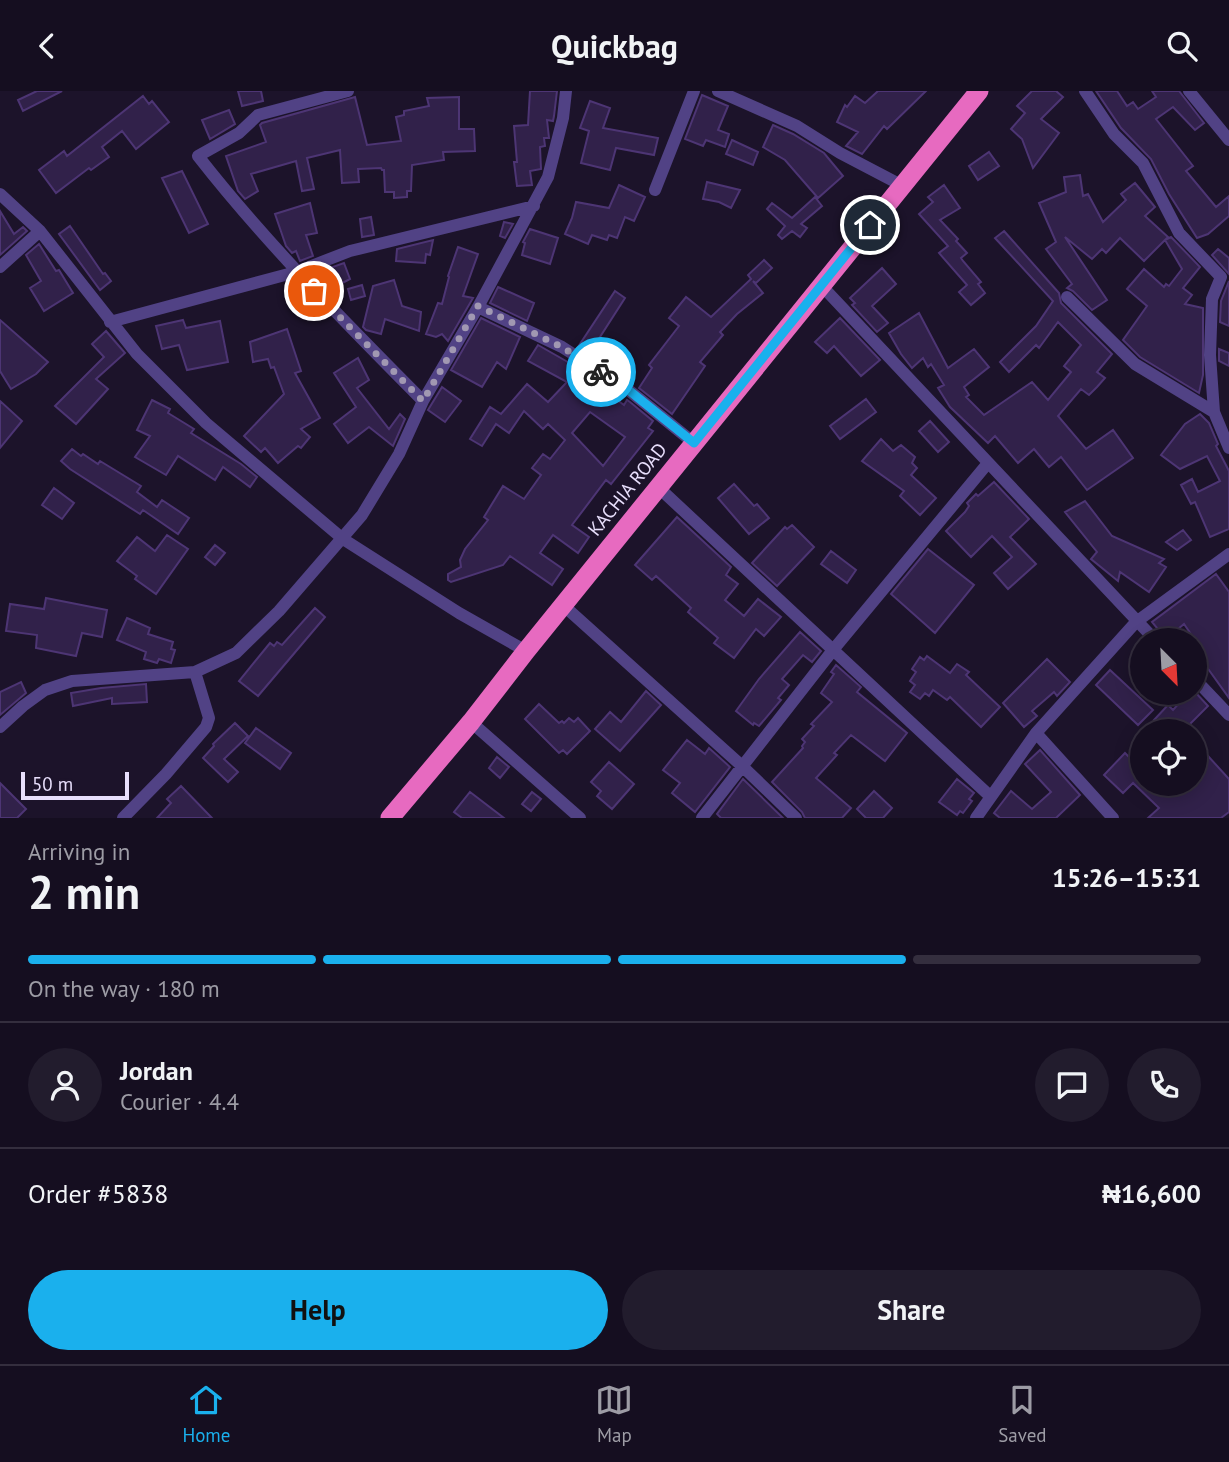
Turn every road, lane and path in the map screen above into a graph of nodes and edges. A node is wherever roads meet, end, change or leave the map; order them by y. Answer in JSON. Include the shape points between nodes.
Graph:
{"nodes":[{"id":1,"x":348,"y":91,"type":"edge"},
{"id":2,"x":566,"y":91,"type":"edge"},
{"id":3,"x":694,"y":91,"type":"edge"},
{"id":4,"x":718,"y":91,"type":"edge"},
{"id":5,"x":979,"y":91,"type":"edge"},
{"id":6,"x":1085,"y":91,"type":"edge"},
{"id":7,"x":1189,"y":91,"type":"edge"},
{"id":8,"x":1229,"y":140,"type":"edge"},
{"id":9,"x":903,"y":185,"type":"junction"},
{"id":10,"x":655,"y":190,"type":"dead end"},
{"id":11,"x":0,"y":194,"type":"edge"},
{"id":12,"x":534,"y":205,"type":"junction"},
{"id":13,"x":40,"y":231,"type":"junction"},
{"id":14,"x":0,"y":267,"type":"edge"},
{"id":15,"x":296,"y":272,"type":"junction"},
{"id":16,"x":821,"y":285,"type":"junction"},
{"id":17,"x":1067,"y":297,"type":"dead end"},
{"id":18,"x":478,"y":306,"type":"junction"},
{"id":19,"x":110,"y":322,"type":"junction"},
{"id":20,"x":423,"y":401,"type":"junction"},
{"id":21,"x":1213,"y":412,"type":"junction"},
{"id":22,"x":694,"y":443,"type":"junction"},
{"id":23,"x":1229,"y":448,"type":"edge"},
{"id":24,"x":988,"y":463,"type":"junction"},
{"id":25,"x":658,"y":487,"type":"junction"},
{"id":26,"x":342,"y":539,"type":"junction"},
{"id":27,"x":1229,"y":554,"type":"edge"},
{"id":28,"x":563,"y":605,"type":"junction"},
{"id":29,"x":1136,"y":622,"type":"junction"},
{"id":30,"x":1142,"y":628,"type":"edge"},
{"id":31,"x":833,"y":650,"type":"junction"},
{"id":32,"x":526,"y":651,"type":"junction"},
{"id":33,"x":195,"y":673,"type":"junction"},
{"id":34,"x":1208,"y":693,"type":"edge"},
{"id":35,"x":1229,"y":715,"type":"edge"},
{"id":36,"x":471,"y":722,"type":"junction"},
{"id":37,"x":0,"y":727,"type":"edge"},
{"id":38,"x":1036,"y":733,"type":"junction"},
{"id":39,"x":742,"y":766,"type":"junction"},
{"id":40,"x":991,"y":797,"type":"junction"},
{"id":41,"x":123,"y":818,"type":"edge"},
{"id":42,"x":390,"y":818,"type":"edge"},
{"id":43,"x":580,"y":818,"type":"edge"},
{"id":44,"x":702,"y":818,"type":"edge"},
{"id":45,"x":796,"y":818,"type":"edge"},
{"id":46,"x":976,"y":818,"type":"edge"},
{"id":47,"x":1113,"y":818,"type":"edge"}],
"edges":[{"from":1,"to":15,"type":"street","via":[[258,115],[239,134],[198,156]]},
{"from":2,"to":12,"type":"street","via":[[548,177]]},
{"from":3,"to":10,"type":"street"},
{"from":4,"to":9,"type":"street","via":[[797,126]]},
{"from":5,"to":9,"type":"highway","name":"KACHIA ROAD"},
{"from":6,"to":21,"type":"street","via":[[1114,134],[1143,163],[1179,233],[1221,278],[1212,299]]},
{"from":7,"to":8,"type":"street"},
{"from":9,"to":16,"type":"highway","name":"KACHIA ROAD"},
{"from":11,"to":13,"type":"street"},
{"from":12,"to":15,"type":"street","via":[[350,251]]},
{"from":12,"to":18,"type":"street"},
{"from":13,"to":14,"type":"street"},
{"from":13,"to":19,"type":"street"},
{"from":15,"to":19,"type":"street"},
{"from":15,"to":20,"type":"street"},
{"from":16,"to":22,"type":"highway","name":"KACHIA ROAD"},
{"from":16,"to":24,"type":"street"},
{"from":17,"to":21,"type":"street","via":[[1135,364]]},
{"from":18,"to":20,"type":"street"},
{"from":18,"to":22,"type":"street","via":[[562,347],[626,388]]},
{"from":19,"to":26,"type":"street","via":[[206,423]]},
{"from":20,"to":26,"type":"street","via":[[398,454]]},
{"from":21,"to":23,"type":"street"},
{"from":22,"to":25,"type":"highway","name":"KACHIA ROAD"},
{"from":24,"to":29,"type":"street"},
{"from":24,"to":31,"type":"street"},
{"from":25,"to":28,"type":"highway","name":"KACHIA ROAD"},
{"from":25,"to":31,"type":"street"},
{"from":26,"to":32,"type":"street"},
{"from":26,"to":33,"type":"street","via":[[236,653]]},
{"from":27,"to":29,"type":"street"},
{"from":28,"to":32,"type":"highway","name":"KACHIA ROAD"},
{"from":28,"to":39,"type":"street"},
{"from":29,"to":30,"type":"street"},
{"from":29,"to":38,"type":"street"},
{"from":31,"to":39,"type":"street"},
{"from":31,"to":40,"type":"street"},
{"from":32,"to":36,"type":"highway","name":"KACHIA ROAD"},
{"from":33,"to":37,"type":"street","via":[[72,681],[45,690]]},
{"from":33,"to":41,"type":"street","via":[[209,718],[206,727]]},
{"from":34,"to":35,"type":"street"},
{"from":36,"to":42,"type":"highway","name":"KACHIA ROAD"},
{"from":36,"to":43,"type":"street"},
{"from":38,"to":40,"type":"street"},
{"from":38,"to":47,"type":"street"},
{"from":39,"to":44,"type":"street"},
{"from":39,"to":45,"type":"street"},
{"from":40,"to":46,"type":"street"}]}
